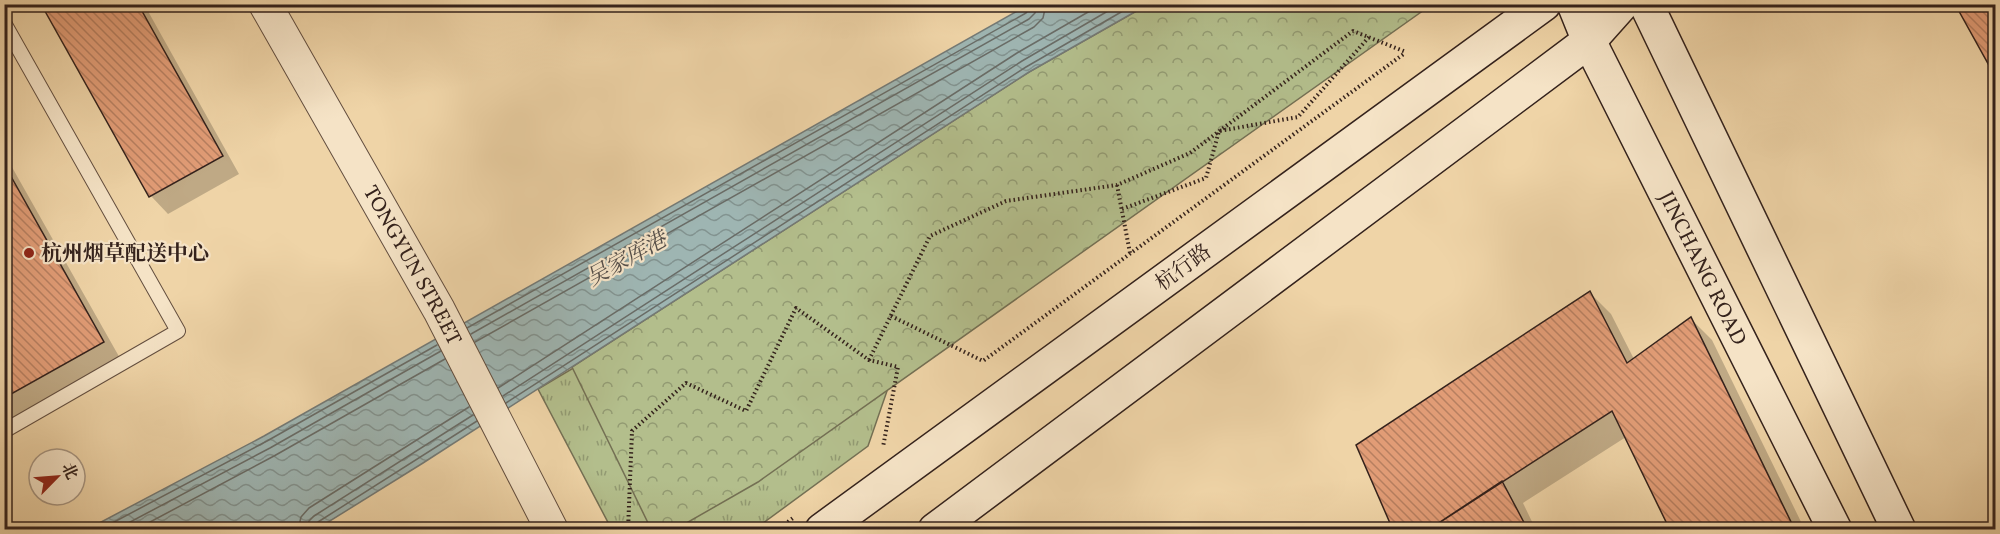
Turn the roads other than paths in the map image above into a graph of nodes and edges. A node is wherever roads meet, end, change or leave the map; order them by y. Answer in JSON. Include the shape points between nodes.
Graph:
{"nodes":[{"id":1,"x":265,"y":4,"type":"edge"},
{"id":2,"x":1544,"y":4,"type":"edge"},
{"id":3,"x":1574,"y":4,"type":"edge"},
{"id":4,"x":1622,"y":4,"type":"edge"},
{"id":5,"x":1646,"y":4,"type":"edge"},
{"id":6,"x":4,"y":23,"type":"edge"},
{"id":7,"x":1589,"y":41,"type":"junction"},
{"id":8,"x":4,"y":431,"type":"edge"},
{"id":9,"x":809,"y":522,"type":"edge"},
{"id":10,"x":552,"y":530,"type":"edge"},
{"id":11,"x":934,"y":530,"type":"edge"},
{"id":12,"x":1835,"y":530,"type":"edge"},
{"id":13,"x":1899,"y":530,"type":"edge"}],
"edges":[{"from":1,"to":10,"type":"street","name":"TONGYUN STREET","via":[[439,310]]},
{"from":2,"to":9,"type":"main road","name":"杭行路"},
{"from":3,"to":7,"type":"main road","name":"JINCHANG ROAD"},
{"from":4,"to":7,"type":"main road"},
{"from":5,"to":13,"type":"main road"},
{"from":6,"to":8,"type":"lane","via":[[178,331]]},
{"from":7,"to":11,"type":"main road"},
{"from":7,"to":12,"type":"main road","name":"JINCHANG ROAD"}]}
